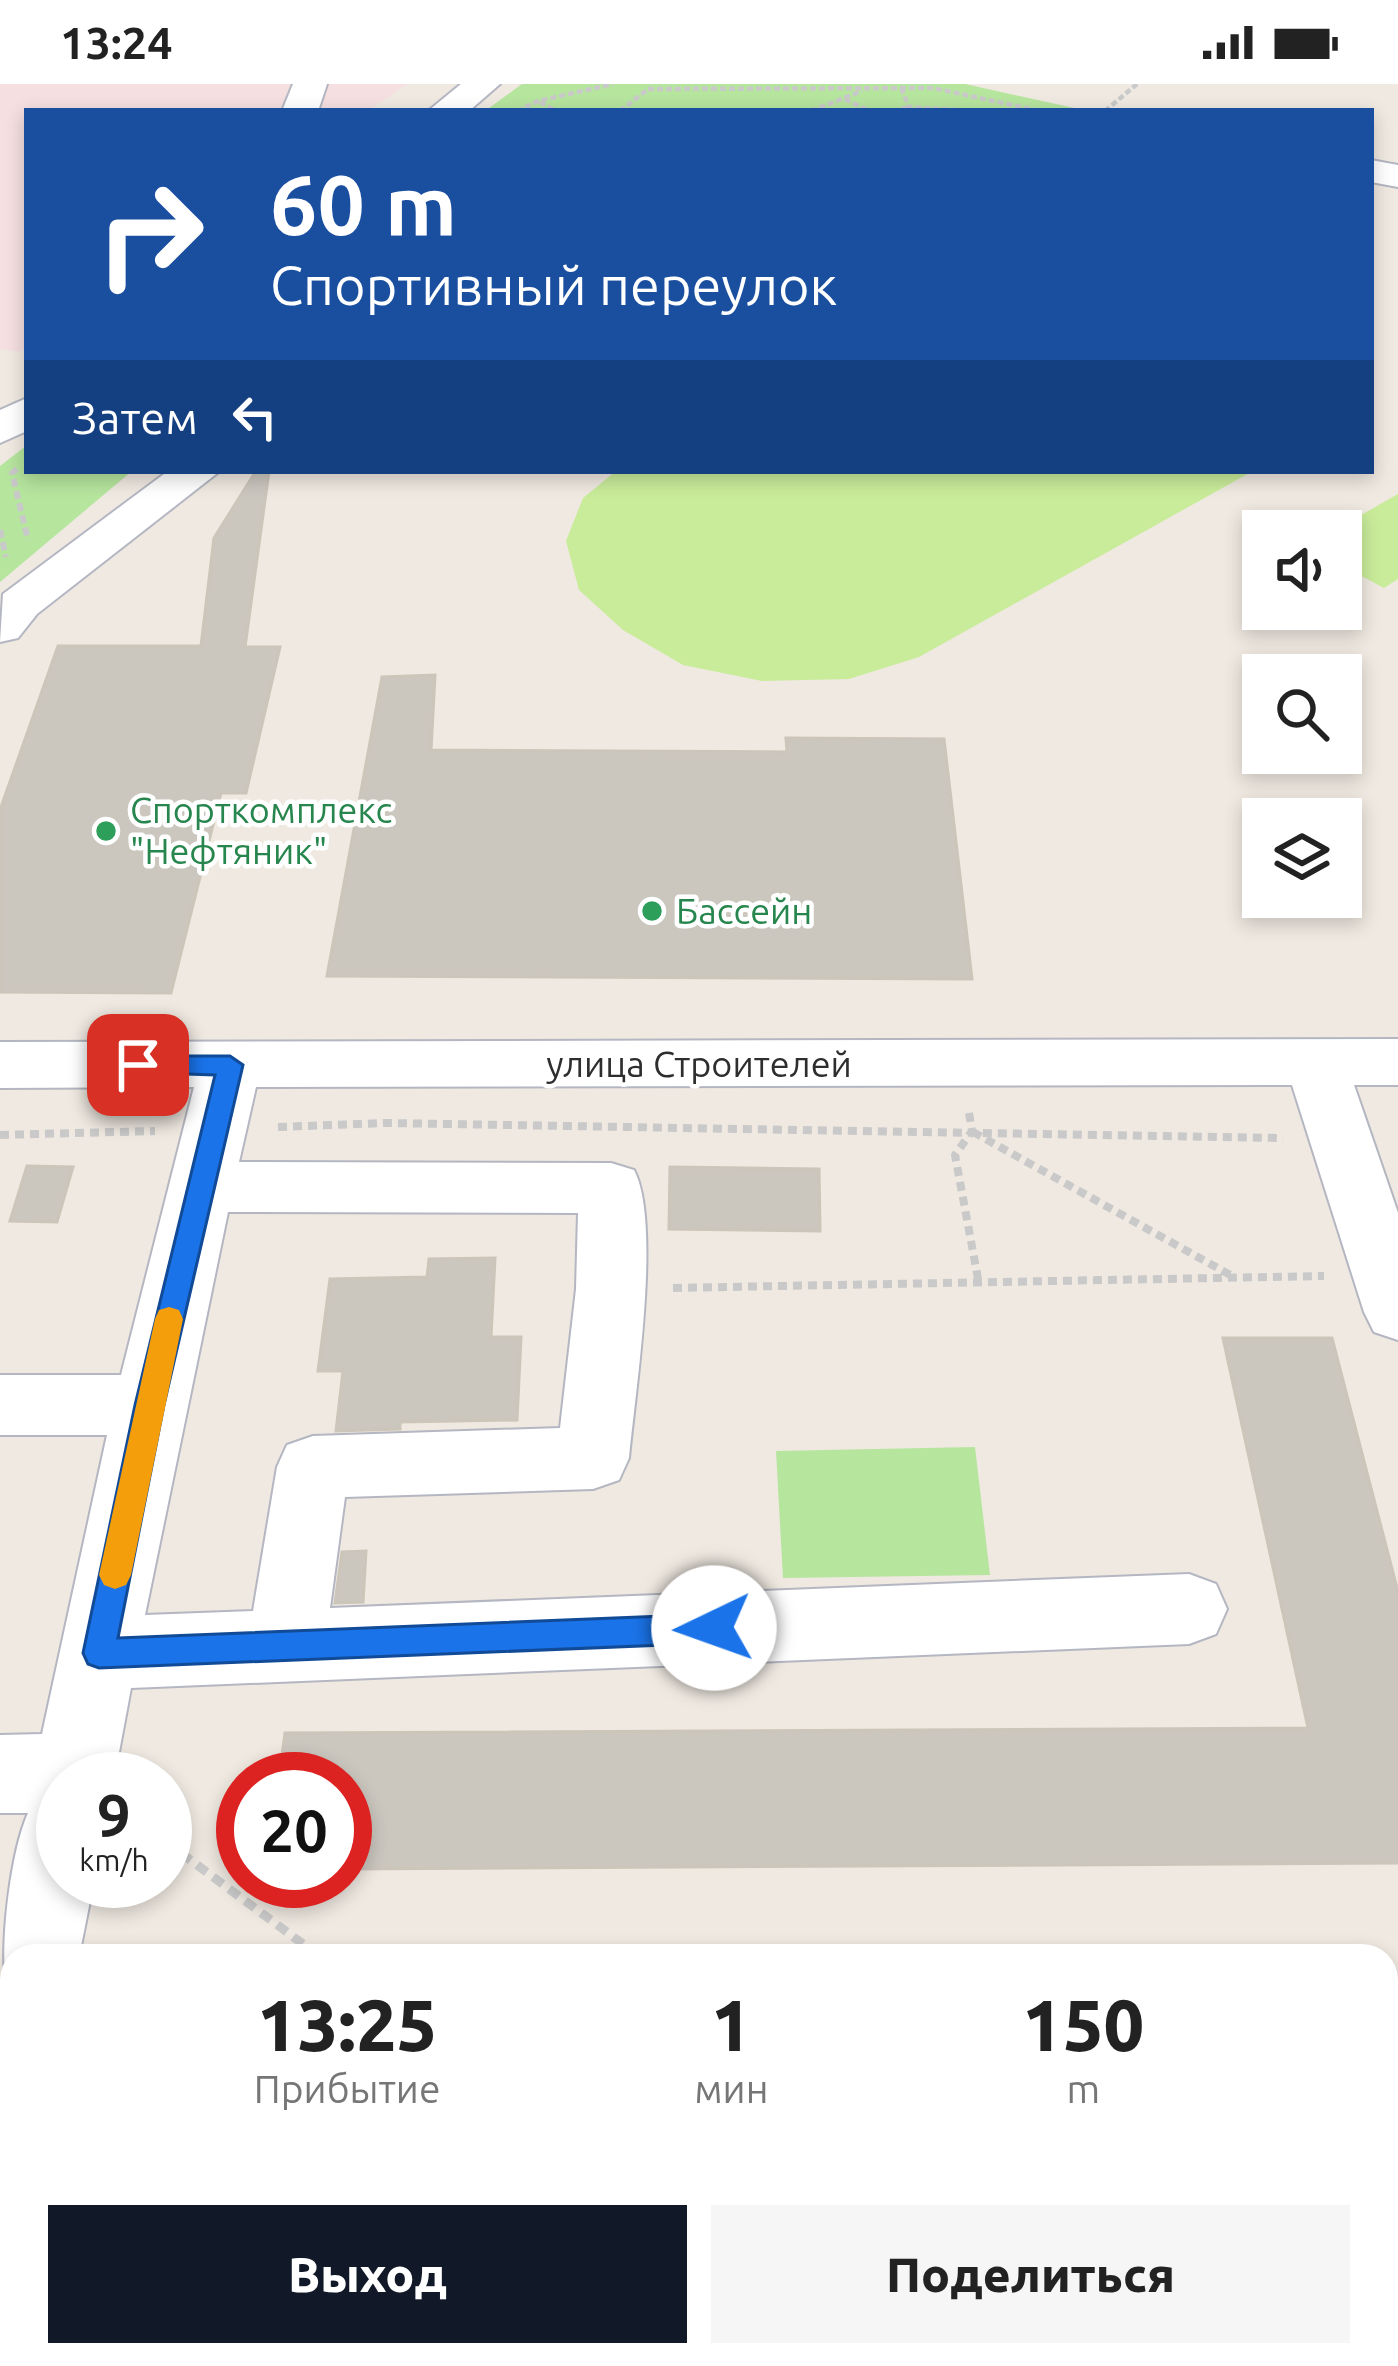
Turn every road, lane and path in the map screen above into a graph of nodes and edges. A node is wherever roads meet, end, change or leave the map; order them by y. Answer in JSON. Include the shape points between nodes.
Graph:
{"nodes":[{"id":1,"x":483,"y":84,"type":"edge"},
{"id":2,"x":613,"y":84,"type":"edge"},
{"id":3,"x":1137,"y":84,"type":"edge"},
{"id":4,"x":651,"y":86,"type":"edge"},
{"id":5,"x":869,"y":88,"type":"junction"},
{"id":6,"x":901,"y":88,"type":"junction"},
{"id":7,"x":844,"y":98,"type":"junction"},
{"id":8,"x":538,"y":101,"type":"junction"},
{"id":9,"x":909,"y":107,"type":"junction"},
{"id":10,"x":450,"y":108,"type":"edge"},
{"id":11,"x":523,"y":108,"type":"edge"},
{"id":12,"x":551,"y":108,"type":"edge"},
{"id":13,"x":624,"y":108,"type":"edge"},
{"id":14,"x":819,"y":108,"type":"edge"},
{"id":15,"x":863,"y":108,"type":"edge"},
{"id":16,"x":905,"y":108,"type":"edge"},
{"id":17,"x":925,"y":108,"type":"edge"},
{"id":18,"x":1026,"y":108,"type":"edge"},
{"id":19,"x":1109,"y":108,"type":"edge"},
{"id":20,"x":20,"y":391,"type":"edge"},
{"id":21,"x":0,"y":430,"type":"edge"},
{"id":22,"x":24,"y":463,"type":"edge"},
{"id":23,"x":193,"y":474,"type":"edge"},
{"id":24,"x":40,"y":590,"type":"junction"},
{"id":25,"x":0,"y":627,"type":"edge"},
{"id":26,"x":1315,"y":1062,"type":"junction"},
{"id":27,"x":1398,"y":1062,"type":"edge"},
{"id":28,"x":0,"y":1065,"type":"edge"},
{"id":29,"x":214,"y":1128,"type":"junction"},
{"id":30,"x":972,"y":1131,"type":"junction"},
{"id":31,"x":0,"y":1135,"type":"edge"},
{"id":32,"x":1344,"y":1140,"type":"junction"},
{"id":33,"x":1237,"y":1279,"type":"junction"},
{"id":34,"x":979,"y":1284,"type":"junction"},
{"id":35,"x":610,"y":1289,"type":"junction"},
{"id":36,"x":1392,"y":1293,"type":"edge"},
{"id":37,"x":0,"y":1405,"type":"edge"},
{"id":38,"x":149,"y":1405,"type":"junction"},
{"id":39,"x":1189,"y":1609,"type":"dead end"},
{"id":40,"x":286,"y":1646,"type":"junction"},
{"id":41,"x":99,"y":1653,"type":"junction"},
{"id":42,"x":65,"y":1752,"type":"edge"},
{"id":43,"x":192,"y":1861,"type":"edge"},
{"id":44,"x":41,"y":1908,"type":"edge"},
{"id":45,"x":38,"y":1944,"type":"edge"},
{"id":46,"x":303,"y":1944,"type":"edge"}],
"edges":[{"from":1,"to":10,"type":"street"},
{"from":2,"to":8,"type":"path"},
{"from":3,"to":19,"type":"path"},
{"from":4,"to":5,"type":"path"},
{"from":4,"to":13,"type":"path"},
{"from":5,"to":6,"type":"path"},
{"from":5,"to":7,"type":"path"},
{"from":6,"to":9,"type":"path"},
{"from":6,"to":18,"type":"path"},
{"from":7,"to":14,"type":"path"},
{"from":7,"to":15,"type":"path"},
{"from":8,"to":11,"type":"path"},
{"from":8,"to":12,"type":"path"},
{"from":9,"to":16,"type":"path"},
{"from":9,"to":17,"type":"path"},
{"from":20,"to":21,"type":"street"},
{"from":22,"to":24,"type":"path","via":[[12,473]]},
{"from":23,"to":24,"type":"street"},
{"from":24,"to":25,"type":"street"},
{"from":26,"to":27,"type":"street","name":"улица Строителей"},
{"from":26,"to":29,"type":"street","name":"улица Строителей"},
{"from":26,"to":32,"type":"street"},
{"from":28,"to":29,"type":"street","name":"улица Строителей"},
{"from":29,"to":30,"type":"path"},
{"from":29,"to":31,"type":"path"},
{"from":29,"to":35,"type":"street","via":[[611,1188]]},
{"from":29,"to":38,"type":"street"},
{"from":30,"to":32,"type":"path"},
{"from":30,"to":33,"type":"path"},
{"from":30,"to":34,"type":"path","via":[[955,1155]]},
{"from":32,"to":36,"type":"street"},
{"from":33,"to":34,"type":"path"},
{"from":33,"to":36,"type":"path"},
{"from":34,"to":35,"type":"path"},
{"from":35,"to":40,"type":"street","via":[[593,1458],[313,1467]]},
{"from":37,"to":38,"type":"street"},
{"from":38,"to":41,"type":"street"},
{"from":39,"to":40,"type":"street"},
{"from":40,"to":41,"type":"street"},
{"from":41,"to":42,"type":"street"},
{"from":43,"to":46,"type":"path"},
{"from":44,"to":45,"type":"street"}]}
